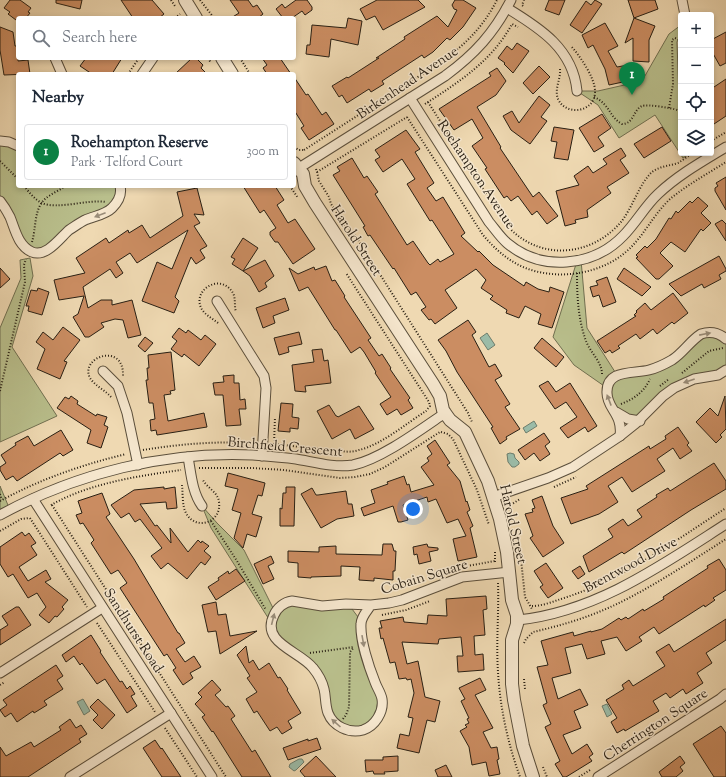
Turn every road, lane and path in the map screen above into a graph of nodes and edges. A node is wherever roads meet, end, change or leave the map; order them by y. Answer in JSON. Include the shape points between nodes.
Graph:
{"nodes":[{"id":1,"x":185,"y":0,"type":"edge"},
{"id":2,"x":200,"y":0,"type":"edge"},
{"id":3,"x":497,"y":0,"type":"edge"},
{"id":4,"x":524,"y":0,"type":"edge"},
{"id":5,"x":682,"y":0,"type":"edge"},
{"id":6,"x":509,"y":4,"type":"edge"},
{"id":7,"x":522,"y":5,"type":"dead end"},
{"id":8,"x":684,"y":12,"type":"edge"},
{"id":9,"x":180,"y":14,"type":"dead end"},
{"id":10,"x":178,"y":16,"type":"edge"},
{"id":11,"x":195,"y":16,"type":"edge"},
{"id":12,"x":212,"y":16,"type":"edge"},
{"id":13,"x":512,"y":24,"type":"dead end"},
{"id":14,"x":678,"y":39,"type":"edge"},
{"id":15,"x":56,"y":60,"type":"edge"},
{"id":16,"x":138,"y":60,"type":"edge"},
{"id":17,"x":152,"y":60,"type":"edge"},
{"id":18,"x":223,"y":60,"type":"edge"},
{"id":19,"x":241,"y":60,"type":"edge"},
{"id":20,"x":61,"y":72,"type":"edge"},
{"id":21,"x":129,"y":72,"type":"edge"},
{"id":22,"x":143,"y":72,"type":"edge"},
{"id":23,"x":231,"y":72,"type":"edge"},
{"id":24,"x":249,"y":72,"type":"edge"},
{"id":25,"x":577,"y":91,"type":"dead end"},
{"id":26,"x":594,"y":97,"type":"dead end"},
{"id":27,"x":410,"y":98,"type":"junction"},
{"id":28,"x":428,"y":102,"type":"junction"},
{"id":29,"x":425,"y":104,"type":"dead end"},
{"id":30,"x":669,"y":108,"type":"junction"},
{"id":31,"x":678,"y":111,"type":"edge"},
{"id":32,"x":410,"y":114,"type":"dead end"},
{"id":33,"x":407,"y":116,"type":"junction"},
{"id":34,"x":726,"y":132,"type":"edge"},
{"id":35,"x":714,"y":140,"type":"edge"},
{"id":36,"x":0,"y":141,"type":"edge"},
{"id":37,"x":16,"y":145,"type":"edge"},
{"id":38,"x":726,"y":147,"type":"edge"},
{"id":39,"x":296,"y":148,"type":"edge"},
{"id":40,"x":304,"y":150,"type":"junction"},
{"id":41,"x":306,"y":154,"type":"dead end"},
{"id":42,"x":688,"y":156,"type":"edge"},
{"id":43,"x":0,"y":161,"type":"edge"},
{"id":44,"x":726,"y":162,"type":"edge"},
{"id":45,"x":297,"y":166,"type":"edge"},
{"id":46,"x":16,"y":177,"type":"edge"},
{"id":47,"x":26,"y":188,"type":"edge"},
{"id":48,"x":62,"y":188,"type":"edge"},
{"id":49,"x":120,"y":188,"type":"edge"},
{"id":50,"x":291,"y":188,"type":"edge"},
{"id":51,"x":0,"y":201,"type":"edge"},
{"id":52,"x":300,"y":202,"type":"dead end"},
{"id":53,"x":42,"y":203,"type":"junction"},
{"id":54,"x":114,"y":206,"type":"junction"},
{"id":55,"x":31,"y":245,"type":"dead end"},
{"id":56,"x":27,"y":258,"type":"dead end"},
{"id":57,"x":343,"y":269,"type":"dead end"},
{"id":58,"x":577,"y":273,"type":"junction"},
{"id":59,"x":217,"y":301,"type":"dead end"},
{"id":60,"x":726,"y":339,"type":"edge"},
{"id":61,"x":726,"y":348,"type":"edge"},
{"id":62,"x":650,"y":370,"type":"junction"},
{"id":63,"x":726,"y":370,"type":"edge"},
{"id":64,"x":104,"y":372,"type":"dead end"},
{"id":65,"x":679,"y":375,"type":"dead end"},
{"id":66,"x":602,"y":378,"type":"dead end"},
{"id":67,"x":673,"y":378,"type":"dead end"},
{"id":68,"x":1,"y":381,"type":"edge"},
{"id":69,"x":658,"y":390,"type":"dead end"},
{"id":70,"x":0,"y":391,"type":"edge"},
{"id":71,"x":616,"y":410,"type":"junction"},
{"id":72,"x":445,"y":413,"type":"junction"},
{"id":73,"x":640,"y":421,"type":"junction"},
{"id":74,"x":474,"y":426,"type":"dead end"},
{"id":75,"x":440,"y":432,"type":"dead end"},
{"id":76,"x":620,"y":436,"type":"junction"},
{"id":77,"x":252,"y":443,"type":"dead end"},
{"id":78,"x":274,"y":444,"type":"dead end"},
{"id":79,"x":145,"y":450,"type":"dead end"},
{"id":80,"x":125,"y":454,"type":"dead end"},
{"id":81,"x":262,"y":456,"type":"junction"},
{"id":82,"x":188,"y":457,"type":"junction"},
{"id":83,"x":138,"y":465,"type":"junction"},
{"id":84,"x":180,"y":470,"type":"dead end"},
{"id":85,"x":0,"y":494,"type":"edge"},
{"id":86,"x":493,"y":497,"type":"junction"},
{"id":87,"x":33,"y":499,"type":"junction"},
{"id":88,"x":1,"y":500,"type":"edge"},
{"id":89,"x":202,"y":506,"type":"dead end"},
{"id":90,"x":726,"y":508,"type":"edge"},
{"id":91,"x":0,"y":515,"type":"edge"},
{"id":92,"x":211,"y":521,"type":"dead end"},
{"id":93,"x":726,"y":524,"type":"edge"},
{"id":94,"x":490,"y":530,"type":"dead end"},
{"id":95,"x":0,"y":531,"type":"edge"},
{"id":96,"x":494,"y":550,"type":"dead end"},
{"id":97,"x":495,"y":561,"type":"dead end"},
{"id":98,"x":510,"y":572,"type":"junction"},
{"id":99,"x":498,"y":583,"type":"dead end"},
{"id":100,"x":492,"y":584,"type":"dead end"},
{"id":101,"x":435,"y":599,"type":"dead end"},
{"id":102,"x":346,"y":604,"type":"junction"},
{"id":103,"x":371,"y":605,"type":"junction"},
{"id":104,"x":532,"y":606,"type":"dead end"},
{"id":105,"x":87,"y":607,"type":"dead end"},
{"id":106,"x":102,"y":608,"type":"junction"},
{"id":107,"x":380,"y":615,"type":"dead end"},
{"id":108,"x":273,"y":616,"type":"junction"},
{"id":109,"x":518,"y":620,"type":"junction"},
{"id":110,"x":98,"y":623,"type":"dead end"},
{"id":111,"x":361,"y":623,"type":"junction"},
{"id":112,"x":535,"y":627,"type":"dead end"},
{"id":113,"x":524,"y":643,"type":"dead end"},
{"id":114,"x":361,"y":646,"type":"dead end"},
{"id":115,"x":354,"y":647,"type":"junction"},
{"id":116,"x":298,"y":655,"type":"junction"},
{"id":117,"x":0,"y":673,"type":"edge"},
{"id":118,"x":524,"y":678,"type":"dead end"},
{"id":119,"x":525,"y":692,"type":"dead end"},
{"id":120,"x":726,"y":694,"type":"edge"},
{"id":121,"x":155,"y":712,"type":"dead end"},
{"id":122,"x":171,"y":713,"type":"junction"},
{"id":123,"x":337,"y":725,"type":"junction"},
{"id":124,"x":165,"y":728,"type":"dead end"},
{"id":125,"x":541,"y":763,"type":"dead end"},
{"id":126,"x":70,"y":777,"type":"edge"},
{"id":127,"x":197,"y":777,"type":"edge"},
{"id":128,"x":212,"y":777,"type":"edge"},
{"id":129,"x":226,"y":777,"type":"edge"},
{"id":130,"x":533,"y":777,"type":"edge"},
{"id":131,"x":547,"y":777,"type":"edge"},
{"id":132,"x":598,"y":777,"type":"edge"}],
"edges":[{"from":1,"to":11,"type":"street"},
{"from":2,"to":12,"type":"path"},
{"from":3,"to":40,"type":"path","via":[[479,28],[462,46]]},
{"from":4,"to":7,"type":"path"},
{"from":5,"to":8,"type":"street"},
{"from":6,"to":25,"type":"street","via":[[562,50],[574,71]]},
{"from":6,"to":27,"type":"street","name":"Birkenhead Avenue","via":[[494,30],[470,56],[445,76]]},
{"from":9,"to":10,"type":"path"},
{"from":13,"to":28,"type":"path","via":[[494,51],[477,68]]},
{"from":14,"to":30,"type":"path","via":[[672,40],[673,84]]},
{"from":15,"to":20,"type":"street"},
{"from":16,"to":21,"type":"path"},
{"from":17,"to":22,"type":"street"},
{"from":18,"to":23,"type":"street"},
{"from":19,"to":24,"type":"path"},
{"from":26,"to":30,"type":"path","via":[[603,102],[622,124],[629,122],[643,106]]},
{"from":27,"to":38,"type":"street","name":"Roehampton Avenue","via":[[498,233],[518,251],[553,263],[585,259],[606,250],[623,236],[663,189]]},
{"from":27,"to":45,"type":"street","name":"Birkenhead Avenue"},
{"from":28,"to":29,"type":"path"},
{"from":28,"to":42,"type":"path","via":[[510,228],[525,241],[544,249],[572,249],[602,238],[624,218],[652,172]]},
{"from":30,"to":31,"type":"path"},
{"from":32,"to":33,"type":"path"},
{"from":33,"to":58,"type":"path","via":[[491,244],[509,260],[523,267],[549,273]]},
{"from":33,"to":74,"type":"path","via":[[317,172],[318,179],[331,204],[355,236]]},
{"from":34,"to":35,"type":"path"},
{"from":36,"to":37,"type":"street"},
{"from":39,"to":40,"type":"path"},
{"from":40,"to":41,"type":"path"},
{"from":43,"to":46,"type":"path"},
{"from":44,"to":58,"type":"path","via":[[669,201],[652,218],[634,244],[618,258]]},
{"from":45,"to":72,"type":"street","name":"Harold Street","via":[[315,203],[433,384]]},
{"from":47,"to":53,"type":"path"},
{"from":48,"to":53,"type":"path"},
{"from":49,"to":54,"type":"street","via":[[121,193]]},
{"from":50,"to":52,"type":"path"},
{"from":54,"to":51,"type":"street","one_way":true,"via":[[104,214],[80,223],[48,249],[34,253],[18,238]]},
{"from":53,"to":54,"type":"path","via":[[54,205],[99,201]]},
{"from":53,"to":55,"type":"path"},
{"from":56,"to":68,"type":"path","via":[[24,265],[25,282]]},
{"from":57,"to":78,"type":"path","via":[[430,406],[381,440],[360,450],[340,452]]},
{"from":58,"to":66,"type":"path","via":[[579,315],[586,340],[602,368]]},
{"from":59,"to":81,"type":"street","via":[[264,376],[266,388]]},
{"from":62,"to":60,"type":"street","one_way":true,"via":[[676,357],[701,334],[719,334]]},
{"from":61,"to":65,"type":"path","via":[[709,351]]},
{"from":62,"to":71,"type":"path","via":[[649,380],[643,390],[631,400],[620,404]]},
{"from":71,"to":62,"type":"street","one_way":true,"via":[[607,396],[611,380],[620,374]]},
{"from":63,"to":73,"type":"street","one_way":true,"via":[[718,376],[694,379],[680,385],[663,396]]},
{"from":64,"to":83,"type":"street","via":[[118,386],[127,413]]},
{"from":67,"to":69,"type":"path","via":[[662,383]]},
{"from":68,"to":70,"type":"path"},
{"from":71,"to":73,"type":"street","via":[[628,418]]},
{"from":71,"to":76,"type":"street"},
{"from":72,"to":81,"type":"street","name":"Birchfield Crescent","via":[[374,457],[354,464],[339,466]]},
{"from":72,"to":86,"type":"street","name":"Harold Street","via":[[466,432]]},
{"from":73,"to":76,"type":"street"},
{"from":75,"to":94,"type":"path","via":[[448,434],[453,439],[477,490]]},
{"from":76,"to":86,"type":"street","via":[[560,474]]},
{"from":77,"to":79,"type":"path","via":[[212,443]]},
{"from":80,"to":88,"type":"path","via":[[84,464]]},
{"from":81,"to":82,"type":"street","name":"Birchfield Crescent","via":[[226,454]]},
{"from":82,"to":83,"type":"street","name":"Birchfield Crescent"},
{"from":82,"to":89,"type":"street","via":[[194,492]]},
{"from":83,"to":87,"type":"street","name":"Birchfield Crescent","via":[[94,475]]},
{"from":84,"to":129,"type":"path","via":[[141,476],[86,490],[51,505]]},
{"from":85,"to":88,"type":"path"},
{"from":86,"to":98,"type":"street","name":"Harold Street","via":[[505,539]]},
{"from":87,"to":91,"type":"street","name":"Birchfield Crescent"},
{"from":87,"to":106,"type":"street","name":"Sandhurst Road"},
{"from":90,"to":104,"type":"path","via":[[613,578],[572,596]]},
{"from":92,"to":108,"type":"path","via":[[262,605]]},
{"from":93,"to":109,"type":"street","name":"Brentwood Drive","via":[[660,566],[608,594],[556,614]]},
{"from":95,"to":105,"type":"path","via":[[21,519],[30,518]]},
{"from":96,"to":97,"type":"path"},
{"from":98,"to":103,"type":"street","name":"Cobain Square","via":[[462,577],[402,600]]},
{"from":98,"to":109,"type":"street","name":"Harold Street","via":[[512,600]]},
{"from":99,"to":100,"type":"path"},
{"from":101,"to":107,"type":"path","via":[[406,610]]},
{"from":102,"to":103,"type":"street","name":"Cobain Square"},
{"from":102,"to":108,"type":"street","name":"Cobain Square","via":[[322,606],[298,601],[288,602],[280,606]]},
{"from":102,"to":111,"type":"street"},
{"from":103,"to":111,"type":"street","name":"Cobain Square"},
{"from":106,"to":117,"type":"street"},
{"from":106,"to":122,"type":"street","name":"Sandhurst Road"},
{"from":116,"to":108,"type":"street","one_way":true,"via":[[282,646],[275,638],[272,628]]},
{"from":109,"to":130,"type":"street","via":[[512,640],[512,684],[521,739]]},
{"from":110,"to":121,"type":"path"},
{"from":111,"to":123,"type":"street","one_way":true,"via":[[368,665],[382,699],[381,710],[375,722],[363,730],[350,731]]},
{"from":112,"to":113,"type":"path","via":[[536,632],[529,635]]},
{"from":114,"to":115,"type":"path"},
{"from":115,"to":116,"type":"path"},
{"from":115,"to":123,"type":"path","via":[[350,652],[348,711]]},
{"from":123,"to":116,"type":"street","one_way":true,"via":[[328,713],[321,679],[314,668]]},
{"from":118,"to":119,"type":"path"},
{"from":120,"to":132,"type":"street","name":"Cherrington Square"},
{"from":122,"to":126,"type":"street"},
{"from":122,"to":128,"type":"street","name":"Sandhurst Road"},
{"from":124,"to":127,"type":"path"},
{"from":125,"to":131,"type":"path"}]}
